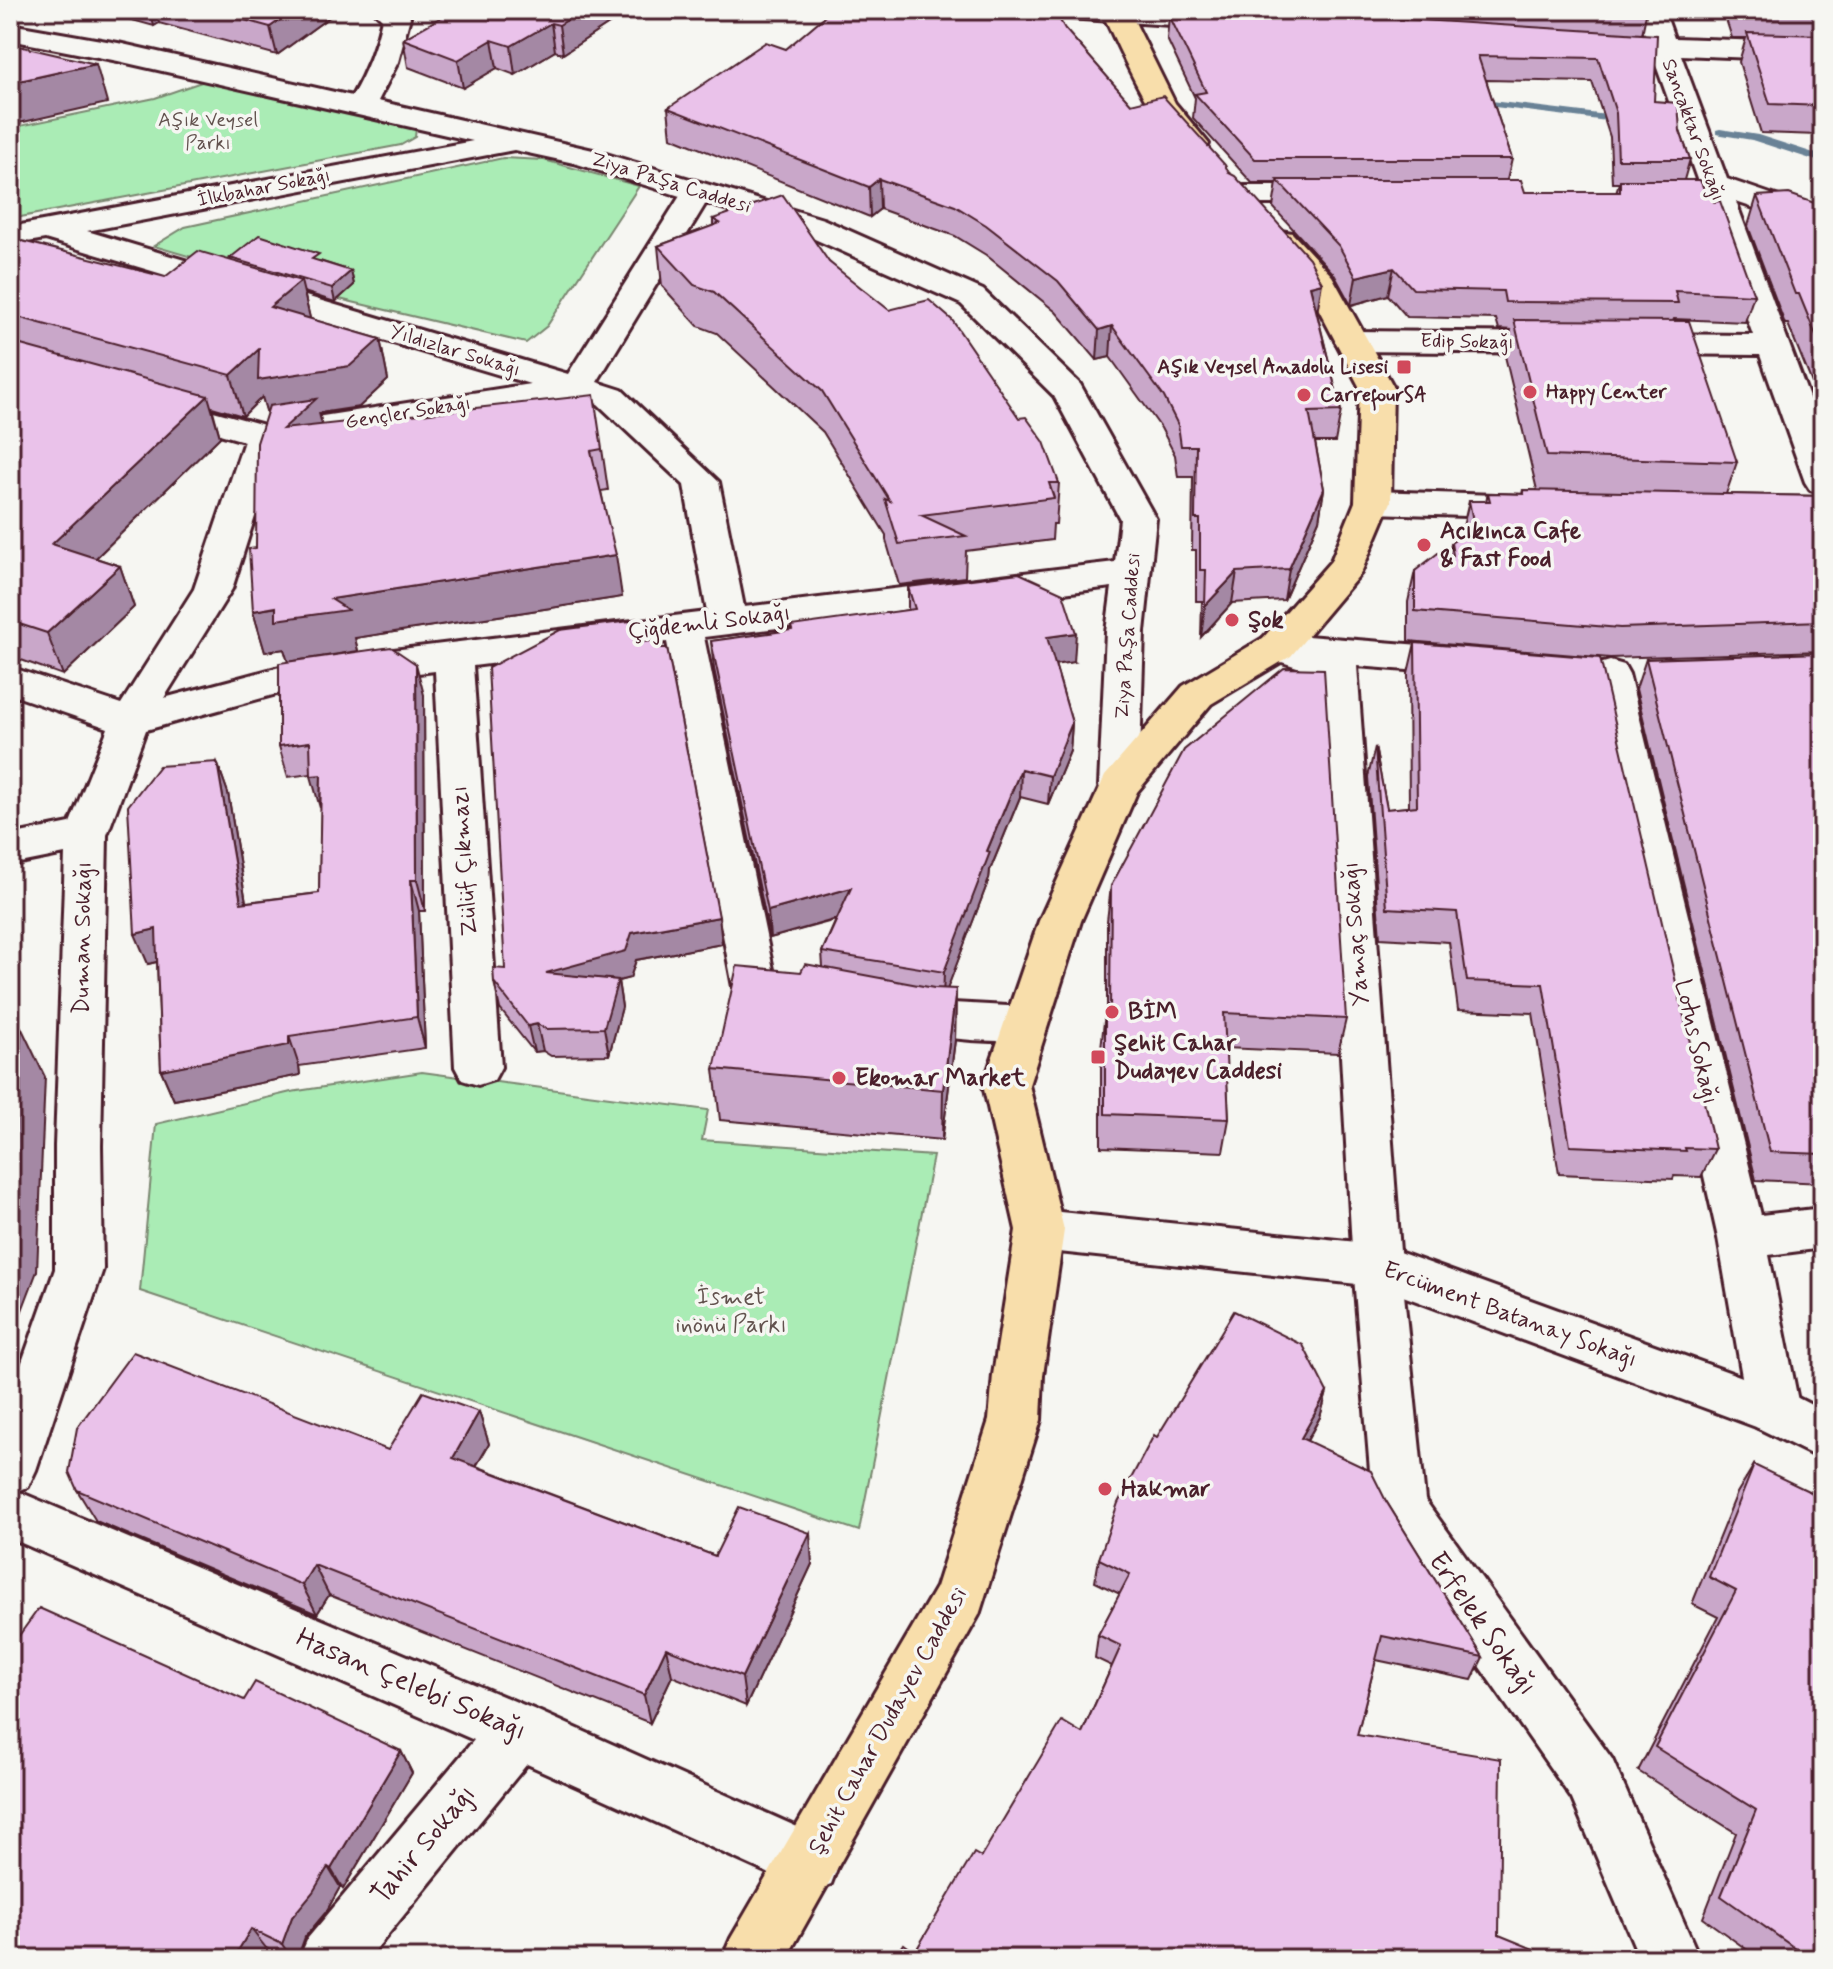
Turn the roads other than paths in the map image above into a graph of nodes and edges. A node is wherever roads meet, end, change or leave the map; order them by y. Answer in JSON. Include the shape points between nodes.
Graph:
{"nodes":[{"id":1,"x":387,"y":10,"type":"edge"},
{"id":2,"x":1068,"y":10,"type":"edge"},
{"id":3,"x":1650,"y":10,"type":"edge"},
{"id":4,"x":1115,"y":12,"type":"edge"},
{"id":5,"x":1256,"y":22,"type":"edge"},
{"id":6,"x":10,"y":32,"type":"edge"},
{"id":7,"x":1569,"y":42,"type":"edge"},
{"id":8,"x":1663,"y":48,"type":"junction"},
{"id":9,"x":1823,"y":52,"type":"edge"},
{"id":10,"x":361,"y":105,"type":"junction"},
{"id":11,"x":519,"y":141,"type":"junction"},
{"id":12,"x":1223,"y":178,"type":"junction"},
{"id":13,"x":698,"y":191,"type":"junction"},
{"id":14,"x":1704,"y":191,"type":"junction"},
{"id":15,"x":1366,"y":195,"type":"edge"},
{"id":16,"x":1823,"y":222,"type":"edge"},
{"id":17,"x":46,"y":229,"type":"junction"},
{"id":18,"x":10,"y":236,"type":"edge"},
{"id":19,"x":1352,"y":341,"type":"junction"},
{"id":20,"x":1773,"y":345,"type":"junction"},
{"id":21,"x":577,"y":387,"type":"junction"},
{"id":22,"x":129,"y":398,"type":"edge"},
{"id":23,"x":263,"y":436,"type":"junction"},
{"id":24,"x":1823,"y":482,"type":"edge"},
{"id":25,"x":1373,"y":502,"type":"junction"},
{"id":26,"x":1559,"y":508,"type":"edge"},
{"id":27,"x":1132,"y":572,"type":"junction"},
{"id":28,"x":728,"y":620,"type":"junction"},
{"id":29,"x":683,"y":626,"type":"junction"},
{"id":30,"x":1277,"y":647,"type":"junction"},
{"id":31,"x":453,"y":655,"type":"junction"},
{"id":32,"x":1499,"y":665,"type":"edge"},
{"id":33,"x":1609,"y":672,"type":"dead end"},
{"id":34,"x":10,"y":680,"type":"edge"},
{"id":35,"x":130,"y":721,"type":"junction"},
{"id":36,"x":1119,"y":786,"type":"junction"},
{"id":37,"x":86,"y":835,"type":"junction"},
{"id":38,"x":10,"y":850,"type":"edge"},
{"id":39,"x":1026,"y":1024,"type":"junction"},
{"id":40,"x":478,"y":1067,"type":"dead end"},
{"id":41,"x":1823,"y":1228,"type":"edge"},
{"id":42,"x":1040,"y":1230,"type":"junction"},
{"id":43,"x":1742,"y":1238,"type":"junction"},
{"id":44,"x":1377,"y":1265,"type":"junction"},
{"id":45,"x":1774,"y":1411,"type":"junction"},
{"id":46,"x":1823,"y":1437,"type":"edge"},
{"id":47,"x":10,"y":1470,"type":"edge"},
{"id":48,"x":10,"y":1513,"type":"edge"},
{"id":49,"x":518,"y":1731,"type":"junction"},
{"id":50,"x":810,"y":1863,"type":"junction"},
{"id":51,"x":329,"y":1959,"type":"edge"},
{"id":52,"x":752,"y":1959,"type":"edge"},
{"id":53,"x":1670,"y":1959,"type":"edge"}],
"edges":[{"from":1,"to":10,"type":"street","via":[[396,17],[389,52]]},
{"from":2,"to":4,"type":"street"},
{"from":3,"to":8,"type":"street","name":"Sancaktar Sokağı"},
{"from":4,"to":5,"type":"street"},
{"from":4,"to":12,"type":"main road","name":"Şehit Cahar Dudayev Caddesi","via":[[1162,106]]},
{"from":6,"to":10,"type":"street","name":"Ziya Paşa Caddesi"},
{"from":7,"to":8,"type":"street"},
{"from":8,"to":9,"type":"street"},
{"from":8,"to":14,"type":"street","name":"Sancaktar Sokağı"},
{"from":10,"to":11,"type":"street","name":"Ziya Paşa Caddesi"},
{"from":11,"to":13,"type":"street","name":"Ziya Paşa Caddesi"},
{"from":11,"to":17,"type":"street","name":"İlkbahar Sokağı"},
{"from":12,"to":15,"type":"street"},
{"from":12,"to":19,"type":"main road","name":"Şehit Cahar Dudayev Caddesi","via":[[1321,283]]},
{"from":13,"to":21,"type":"street"},
{"from":13,"to":27,"type":"street","name":"Ziya Paşa Caddesi","via":[[812,226],[972,297],[1068,391],[1138,519]]},
{"from":14,"to":16,"type":"street"},
{"from":14,"to":20,"type":"street","name":"Sancaktar Sokağı"},
{"from":17,"to":18,"type":"street","name":"İlkbahar Sokağı"},
{"from":17,"to":21,"type":"street","name":"Yıldızlar Sokağı"},
{"from":19,"to":20,"type":"street","name":"Edip Sokağı"},
{"from":19,"to":25,"type":"main road","name":"Şehit Cahar Dudayev Caddesi","via":[[1376,386]]},
{"from":20,"to":24,"type":"street","name":"Sancaktar Sokağı"},
{"from":21,"to":23,"type":"street","name":"Gençler Sokağı"},
{"from":21,"to":28,"type":"street","name":"Yıldızlar Sokağı","via":[[610,397],[701,482]]},
{"from":22,"to":23,"type":"street","name":"Gençler Sokağı"},
{"from":23,"to":35,"type":"street","name":"Duman Sokağı","via":[[213,589]]},
{"from":25,"to":26,"type":"street"},
{"from":25,"to":30,"type":"main road","name":"Şehit Cahar Dudayev Caddesi","via":[[1348,565]]},
{"from":27,"to":28,"type":"street","name":"Çiğdemli Sokağı"},
{"from":27,"to":36,"type":"street","name":"Ziya Paşa Caddesi"},
{"from":28,"to":29,"type":"street","name":"Çiğdemli Sokağı"},
{"from":29,"to":31,"type":"street","name":"Çiğdemli Sokağı"},
{"from":29,"to":39,"type":"street","via":[[755,987],[934,1019]]},
{"from":30,"to":32,"type":"street"},
{"from":30,"to":36,"type":"main road","name":"Şehit Cahar Dudayev Caddesi","via":[[1197,695]]},
{"from":30,"to":44,"type":"street","name":"Yamaç Sokağı","via":[[1338,666]]},
{"from":31,"to":35,"type":"street","name":"Çiğdemli Sokağı","via":[[302,674]]},
{"from":31,"to":40,"type":"street","name":"Zülüf Çıkmazı"},
{"from":33,"to":43,"type":"street","name":"Lotus Sokağı"},
{"from":34,"to":35,"type":"street"},
{"from":35,"to":37,"type":"street","name":"Duman Sokağı"},
{"from":36,"to":39,"type":"main road","name":"Şehit Cahar Dudayev Caddesi","via":[[1060,921]]},
{"from":37,"to":38,"type":"street"},
{"from":37,"to":47,"type":"street","name":"Duman Sokağı","via":[[79,1269]]},
{"from":39,"to":42,"type":"main road","name":"Şehit Cahar Dudayev Caddesi","via":[[1006,1085]]},
{"from":41,"to":43,"type":"street"},
{"from":42,"to":44,"type":"street","name":"Ercüment Batanay Sokağı"},
{"from":42,"to":50,"type":"main road","name":"Şehit Cahar Dudayev Caddesi","via":[[1015,1420],[960,1597]]},
{"from":43,"to":45,"type":"street","name":"Lotus Sokağı"},
{"from":44,"to":45,"type":"street","name":"Ercüment Batanay Sokağı"},
{"from":44,"to":53,"type":"street","name":"Erfelek Sokağı","via":[[1399,1507],[1592,1779]]},
{"from":45,"to":46,"type":"street","name":"Ercüment Batanay Sokağı"},
{"from":48,"to":49,"type":"street","name":"Hasan Çelebi Sokağı"},
{"from":49,"to":50,"type":"street","name":"Hasan Çelebi Sokağı"},
{"from":49,"to":51,"type":"street","name":"Tahir Sokağı"},
{"from":50,"to":52,"type":"main road","name":"Şehit Cahar Dudayev Caddesi"}]}
